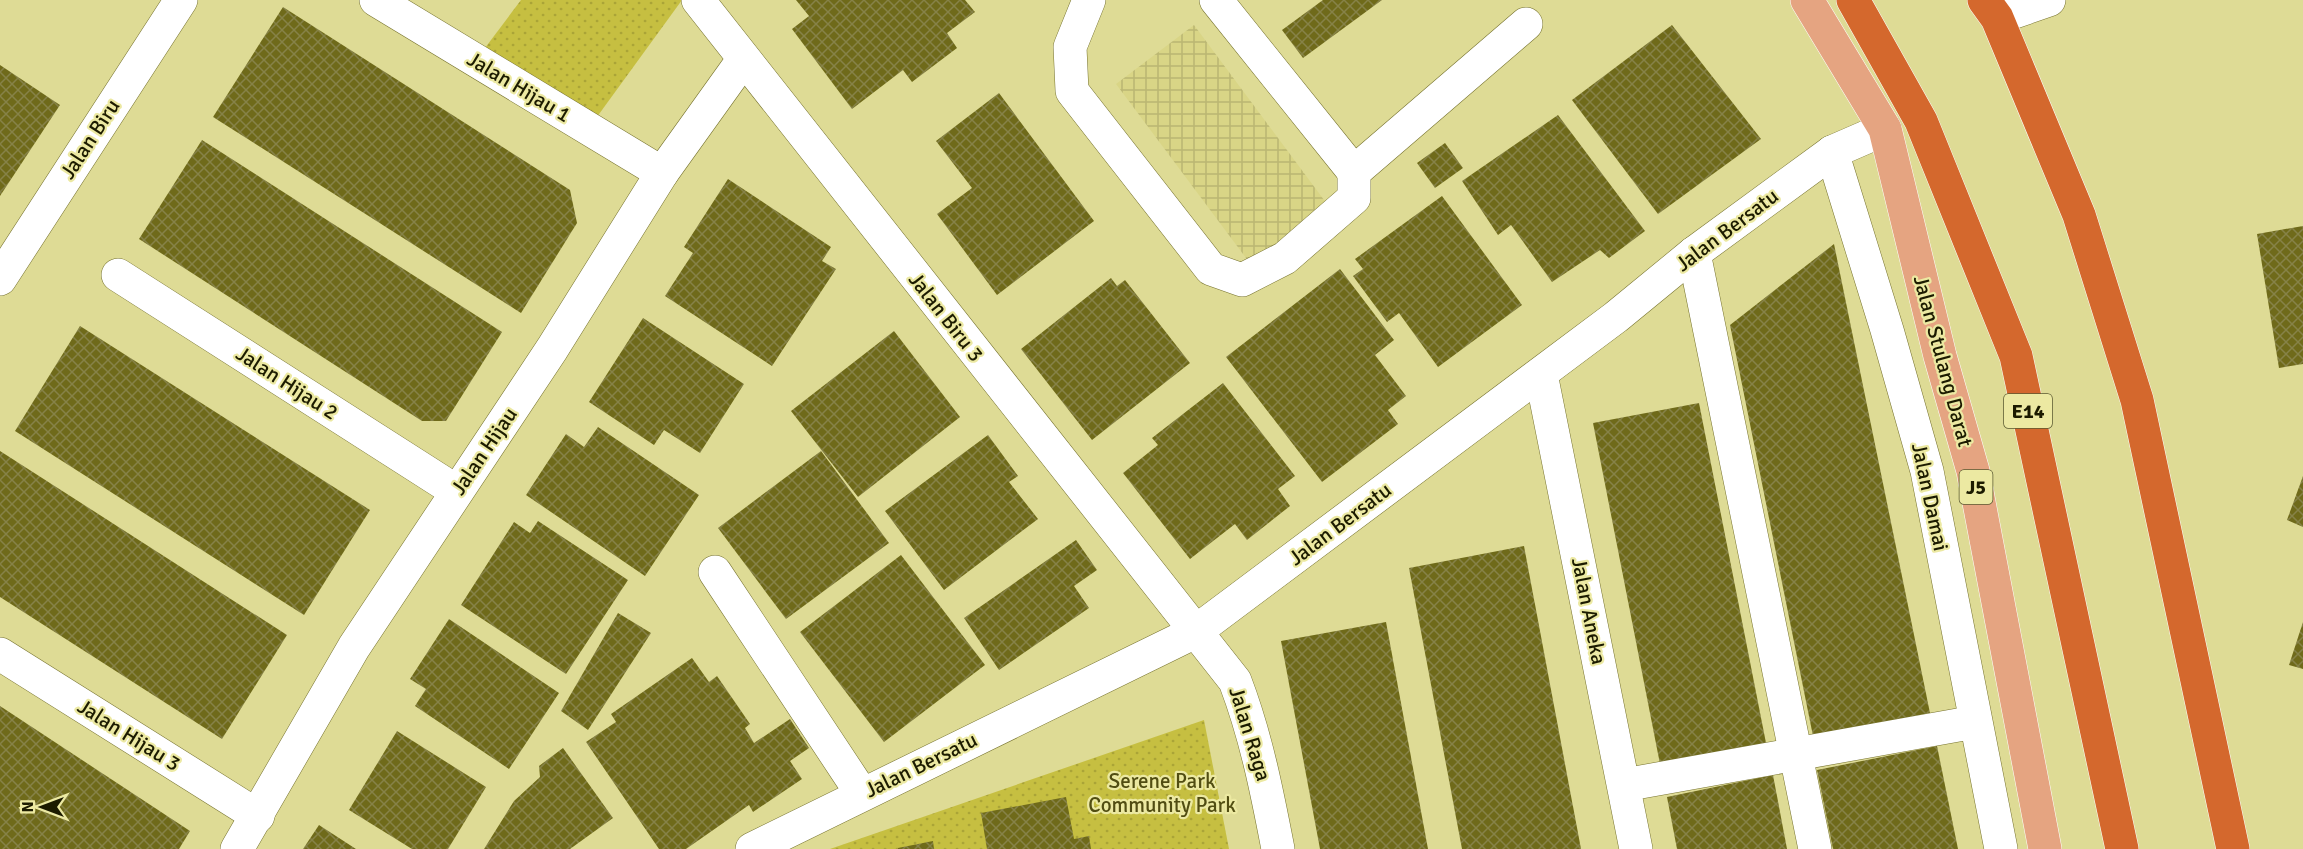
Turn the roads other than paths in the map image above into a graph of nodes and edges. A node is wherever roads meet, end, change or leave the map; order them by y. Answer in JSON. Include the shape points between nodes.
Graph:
{"nodes":[{"id":1,"x":181,"y":0,"type":"edge"},
{"id":2,"x":376,"y":0,"type":"edge"},
{"id":3,"x":698,"y":0,"type":"edge"},
{"id":4,"x":1089,"y":0,"type":"edge"},
{"id":5,"x":1216,"y":0,"type":"edge"},
{"id":6,"x":1807,"y":0,"type":"edge"},
{"id":7,"x":1853,"y":0,"type":"edge"},
{"id":8,"x":2049,"y":0,"type":"edge"},
{"id":9,"x":1990,"y":9,"type":"edge"},
{"id":10,"x":1526,"y":24,"type":"dead end"},
{"id":11,"x":743,"y":60,"type":"junction"},
{"id":12,"x":1885,"y":129,"type":"junction"},
{"id":13,"x":1832,"y":152,"type":"junction"},
{"id":14,"x":1354,"y":172,"type":"junction"},
{"id":15,"x":662,"y":173,"type":"junction"},
{"id":16,"x":1694,"y":253,"type":"junction"},
{"id":17,"x":118,"y":274,"type":"dead end"},
{"id":18,"x":0,"y":279,"type":"edge"},
{"id":19,"x":1541,"y":374,"type":"junction"},
{"id":20,"x":456,"y":491,"type":"junction"},
{"id":21,"x":715,"y":572,"type":"dead end"},
{"id":22,"x":1195,"y":632,"type":"junction"},
{"id":23,"x":0,"y":654,"type":"edge"},
{"id":24,"x":1975,"y":722,"type":"junction"},
{"id":25,"x":1797,"y":754,"type":"junction"},
{"id":26,"x":1624,"y":785,"type":"junction"},
{"id":27,"x":862,"y":794,"type":"junction"},
{"id":28,"x":258,"y":816,"type":"junction"},
{"id":29,"x":237,"y":849,"type":"edge"},
{"id":30,"x":752,"y":849,"type":"edge"},
{"id":31,"x":1278,"y":849,"type":"edge"},
{"id":32,"x":1636,"y":849,"type":"edge"},
{"id":33,"x":1815,"y":849,"type":"edge"},
{"id":34,"x":2001,"y":849,"type":"edge"},
{"id":35,"x":2045,"y":849,"type":"edge"},
{"id":36,"x":2122,"y":849,"type":"edge"},
{"id":37,"x":2233,"y":849,"type":"edge"}],
"edges":[{"from":1,"to":18,"type":"street","name":"Jalan Biru"},
{"from":2,"to":15,"type":"street","name":"Jalan Hijau 1"},
{"from":3,"to":11,"type":"street","name":"Jalan Biru 3"},
{"from":4,"to":14,"type":"street","via":[[1070,47],[1072,91],[1211,269],[1242,280],[1285,258],[1354,198]]},
{"from":5,"to":14,"type":"street"},
{"from":6,"to":12,"type":"main road","name":"Jalan Stulang Darat","number":"J5"},
{"from":7,"to":36,"type":"highway","number":"E14","via":[[1921,121],[2016,356]]},
{"from":8,"to":9,"type":"street"},
{"from":9,"to":37,"type":"highway","via":[[2079,215],[2137,400]]},
{"from":10,"to":14,"type":"street"},
{"from":11,"to":15,"type":"street","name":"Jalan Hijau"},
{"from":11,"to":22,"type":"street","name":"Jalan Biru 3"},
{"from":12,"to":13,"type":"street","name":"Jalan Bersatu"},
{"from":12,"to":35,"type":"main road","name":"Jalan Stulang Darat","number":"J5","via":[[1940,356],[1973,471]]},
{"from":13,"to":16,"type":"street","name":"Jalan Bersatu"},
{"from":13,"to":24,"type":"street","name":"Jalan Damai","via":[[1927,471]]},
{"from":15,"to":20,"type":"street","name":"Jalan Hijau","via":[[552,349]]},
{"from":16,"to":19,"type":"street","name":"Jalan Bersatu"},
{"from":16,"to":25,"type":"street"},
{"from":17,"to":20,"type":"street","name":"Jalan Hijau 2"},
{"from":19,"to":22,"type":"street","name":"Jalan Bersatu"},
{"from":19,"to":26,"type":"street","name":"Jalan Aneka"},
{"from":20,"to":28,"type":"street","name":"Jalan Hijau","via":[[354,647]]},
{"from":21,"to":27,"type":"street"},
{"from":22,"to":27,"type":"street","name":"Jalan Bersatu"},
{"from":22,"to":31,"type":"street","name":"Jalan Raga","via":[[1235,681],[1245,707],[1263,769]]},
{"from":23,"to":28,"type":"street","name":"Jalan Hijau 3"},
{"from":24,"to":25,"type":"street"},
{"from":24,"to":34,"type":"street","name":"Jalan Damai"},
{"from":25,"to":26,"type":"street"},
{"from":25,"to":33,"type":"street"},
{"from":26,"to":32,"type":"street","name":"Jalan Aneka"},
{"from":27,"to":30,"type":"street","name":"Jalan Bersatu"},
{"from":28,"to":29,"type":"street","name":"Jalan Hijau"}]}
